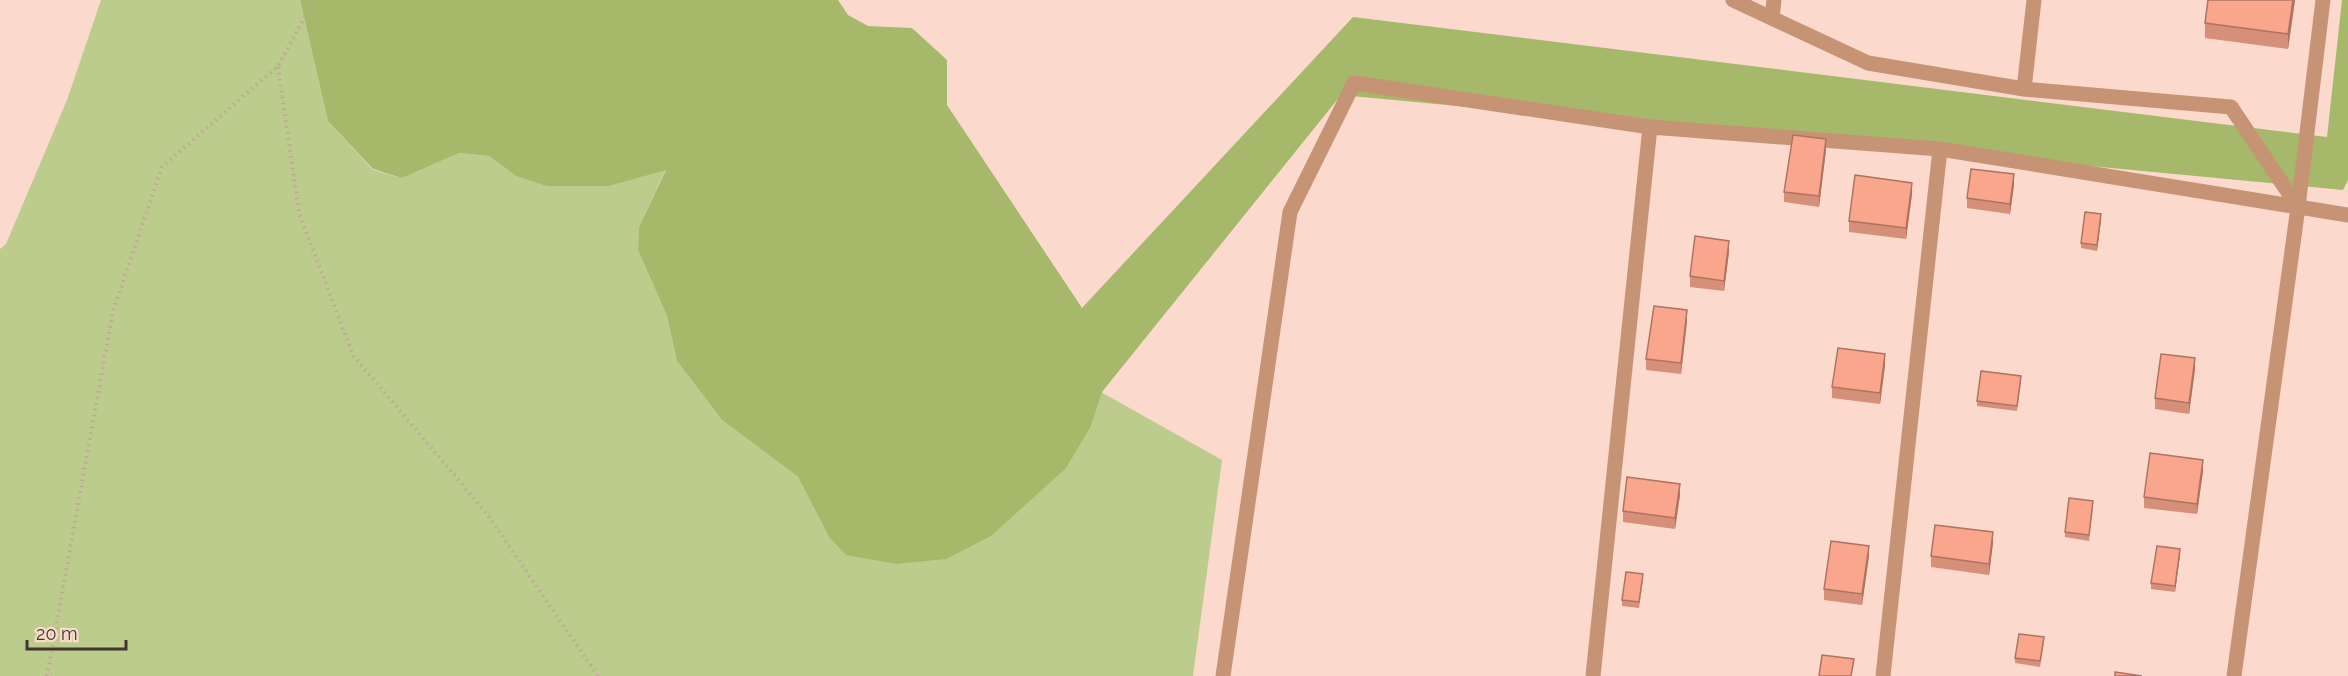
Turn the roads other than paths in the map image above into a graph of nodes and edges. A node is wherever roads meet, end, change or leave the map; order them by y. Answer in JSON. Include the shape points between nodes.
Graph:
{"nodes":[{"id":1,"x":1733,"y":0,"type":"edge"},
{"id":2,"x":1774,"y":0,"type":"edge"},
{"id":3,"x":2034,"y":0,"type":"edge"},
{"id":4,"x":2323,"y":0,"type":"edge"},
{"id":5,"x":1772,"y":18,"type":"junction"},
{"id":6,"x":2024,"y":89,"type":"junction"},
{"id":7,"x":1650,"y":127,"type":"junction"},
{"id":8,"x":1940,"y":149,"type":"junction"},
{"id":9,"x":2298,"y":207,"type":"junction"},
{"id":10,"x":2348,"y":215,"type":"edge"},
{"id":11,"x":1223,"y":676,"type":"edge"},
{"id":12,"x":1593,"y":676,"type":"edge"},
{"id":13,"x":1882,"y":676,"type":"edge"},
{"id":14,"x":2234,"y":676,"type":"edge"}],
"edges":[{"from":1,"to":5,"type":"street"},
{"from":2,"to":5,"type":"street"},
{"from":3,"to":6,"type":"street"},
{"from":4,"to":9,"type":"street"},
{"from":5,"to":6,"type":"street","via":[[1868,63]]},
{"from":6,"to":9,"type":"street","via":[[2231,107]]},
{"from":7,"to":8,"type":"street"},
{"from":7,"to":11,"type":"street","via":[[1354,83],[1290,212]]},
{"from":7,"to":12,"type":"street"},
{"from":8,"to":9,"type":"street"},
{"from":8,"to":13,"type":"street"},
{"from":9,"to":10,"type":"street"},
{"from":9,"to":14,"type":"street"}]}
